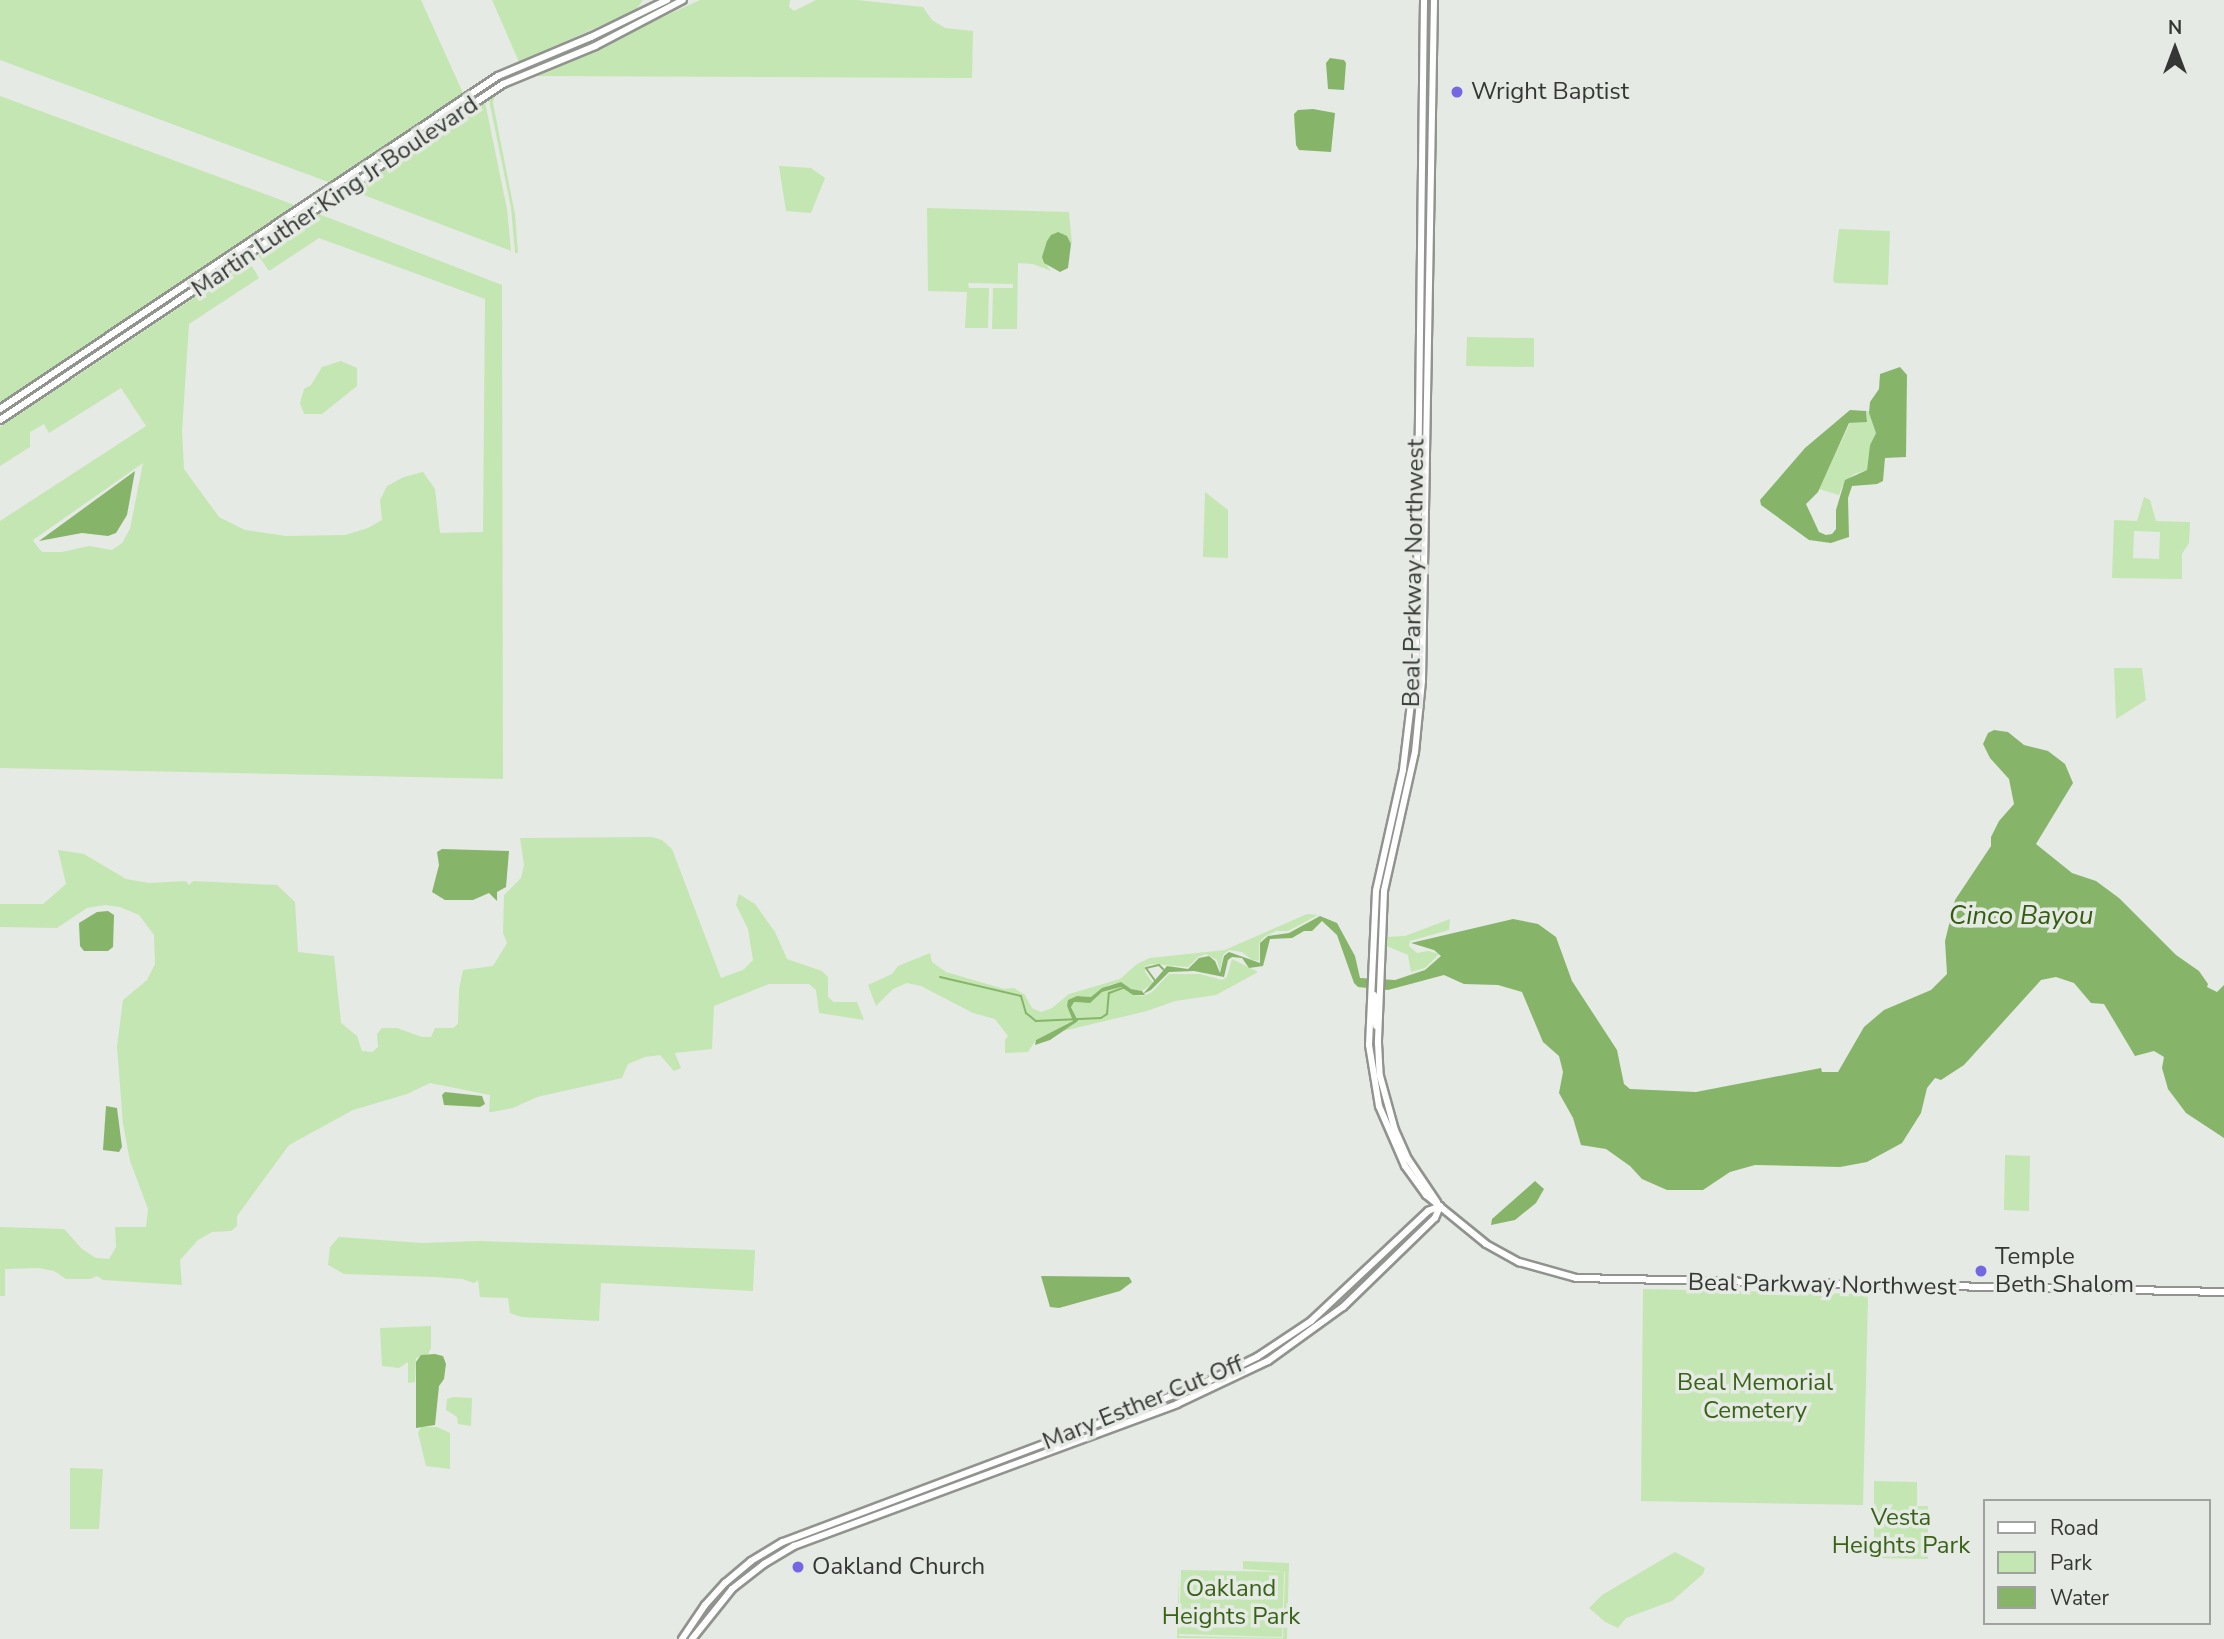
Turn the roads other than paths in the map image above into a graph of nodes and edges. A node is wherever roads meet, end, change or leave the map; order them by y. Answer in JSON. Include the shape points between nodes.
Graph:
{"nodes":[{"id":1,"x":667,"y":0,"type":"edge"},
{"id":2,"x":684,"y":0,"type":"edge"},
{"id":3,"x":1424,"y":0,"type":"edge"},
{"id":4,"x":1434,"y":0,"type":"edge"},
{"id":5,"x":1419,"y":401,"type":"junction"},
{"id":6,"x":0,"y":409,"type":"edge"},
{"id":7,"x":1427,"y":419,"type":"junction"},
{"id":8,"x":0,"y":420,"type":"edge"},
{"id":9,"x":1418,"y":428,"type":"junction"},
{"id":10,"x":1417,"y":596,"type":"junction"},
{"id":11,"x":1424,"y":606,"type":"junction"},
{"id":12,"x":1370,"y":991,"type":"junction"},
{"id":13,"x":1378,"y":1030,"type":"junction"},
{"id":14,"x":1382,"y":1117,"type":"junction"},
{"id":15,"x":1399,"y":1140,"type":"junction"},
{"id":16,"x":1426,"y":1195,"type":"junction"},
{"id":17,"x":1440,"y":1206,"type":"junction"},
{"id":18,"x":1426,"y":1213,"type":"junction"},
{"id":19,"x":1373,"y":1265,"type":"junction"},
{"id":20,"x":1368,"y":1283,"type":"junction"},
{"id":21,"x":2224,"y":1292,"type":"edge"},
{"id":22,"x":1076,"y":1432,"type":"junction"},
{"id":23,"x":1079,"y":1440,"type":"junction"},
{"id":24,"x":771,"y":1548,"type":"junction"},
{"id":25,"x":776,"y":1556,"type":"junction"},
{"id":26,"x":681,"y":1639,"type":"edge"},
{"id":27,"x":692,"y":1639,"type":"edge"}],
"edges":[{"from":1,"to":6,"type":"main road","name":"Martin Luther King Jr Boulevard","via":[[498,76]]},
{"from":2,"to":8,"type":"main road","name":"Martin Luther King Jr Boulevard","via":[[595,46],[503,84]]},
{"from":3,"to":5,"type":"main road","name":"Beal Parkway Northwest"},
{"from":4,"to":7,"type":"main road","name":"Beal Parkway Northwest"},
{"from":5,"to":7,"type":"main road"},
{"from":5,"to":9,"type":"main road","name":"Beal Parkway Northwest"},
{"from":7,"to":9,"type":"main road"},
{"from":7,"to":11,"type":"main road","name":"Beal Parkway Northwest"},
{"from":9,"to":10,"type":"main road","name":"Beal Parkway Northwest"},
{"from":10,"to":11,"type":"main road"},
{"from":10,"to":12,"type":"main road","name":"Beal Parkway Northwest","via":[[1411,716],[1376,891]]},
{"from":11,"to":13,"type":"main road","name":"Beal Parkway Northwest","via":[[1415,752],[1384,891]]},
{"from":12,"to":13,"type":"main road"},
{"from":12,"to":14,"type":"main road","name":"Beal Parkway Northwest","via":[[1371,1068]]},
{"from":13,"to":15,"type":"main road","name":"Beal Parkway Northwest","via":[[1380,1076]]},
{"from":14,"to":15,"type":"main road"},
{"from":14,"to":16,"type":"main road","name":"Beal Parkway Northwest","via":[[1405,1166]]},
{"from":15,"to":17,"type":"main road","name":"Beal Parkway Northwest"},
{"from":16,"to":17,"type":"main road","name":"Beal Parkway Northwest"},
{"from":16,"to":18,"type":"main road"},
{"from":17,"to":18,"type":"main road","name":"Mary Esther Cut Off"},
{"from":17,"to":20,"type":"main road","name":"Mary Esther Cut Off","via":[[1434,1218]]},
{"from":17,"to":21,"type":"main road","name":"Beal Parkway Northwest","via":[[1472,1235],[1500,1252],[1539,1269],[1581,1279]]},
{"from":18,"to":19,"type":"main road","name":"Mary Esther Cut Off"},
{"from":19,"to":20,"type":"main road"},
{"from":19,"to":22,"type":"main road","name":"Mary Esther Cut Off","via":[[1311,1321],[1253,1359],[1200,1385]]},
{"from":20,"to":23,"type":"main road","name":"Mary Esther Cut Off","via":[[1306,1336],[1245,1374]]},
{"from":22,"to":23,"type":"main road"},
{"from":22,"to":24,"type":"main road","name":"Mary Esther Cut Off","via":[[811,1529]]},
{"from":23,"to":25,"type":"main road","name":"Mary Esther Cut Off","via":[[810,1539]]},
{"from":24,"to":25,"type":"main road"},
{"from":24,"to":26,"type":"main road","name":"Mary Esther Cut Off","via":[[725,1583]]},
{"from":25,"to":27,"type":"main road","name":"Mary Esther Cut Off","via":[[732,1589]]}]}
